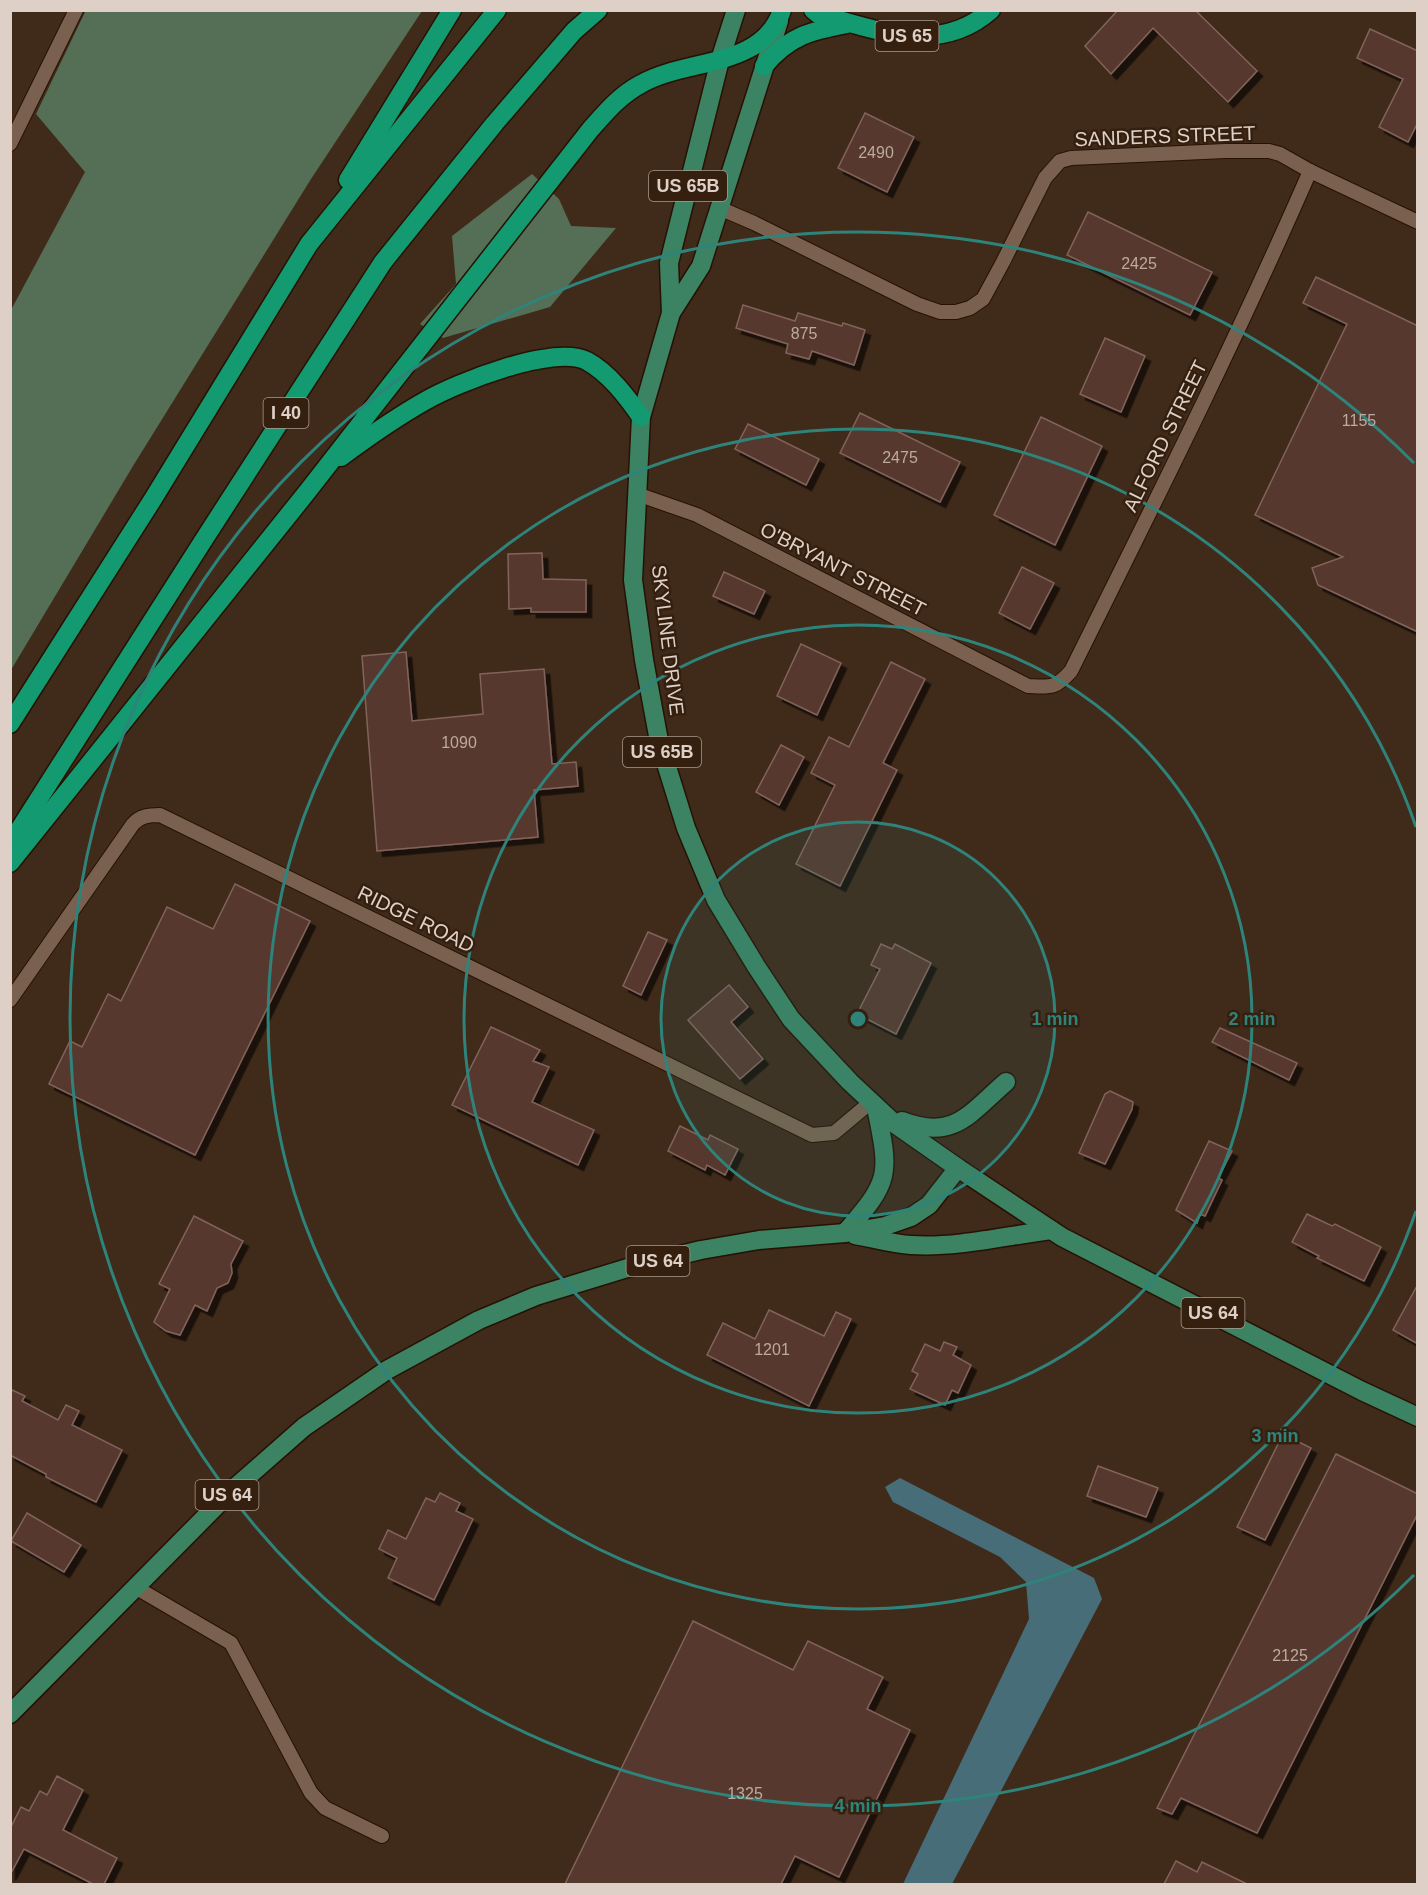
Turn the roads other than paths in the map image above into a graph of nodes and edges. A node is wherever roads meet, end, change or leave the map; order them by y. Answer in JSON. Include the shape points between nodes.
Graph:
{"nodes":[{"id":1,"x":76,"y":10,"type":"edge"},
{"id":2,"x":452,"y":10,"type":"edge"},
{"id":3,"x":496,"y":10,"type":"edge"},
{"id":4,"x":598,"y":10,"type":"edge"},
{"id":5,"x":736,"y":10,"type":"edge"},
{"id":6,"x":813,"y":10,"type":"edge"},
{"id":7,"x":991,"y":10,"type":"edge"},
{"id":8,"x":780,"y":16,"type":"edge"},
{"id":9,"x":851,"y":23,"type":"junction"},
{"id":10,"x":720,"y":60,"type":"junction"},
{"id":11,"x":764,"y":66,"type":"junction"},
{"id":12,"x":10,"y":144,"type":"edge"},
{"id":13,"x":1310,"y":171,"type":"junction"},
{"id":14,"x":719,"y":208,"type":"junction"},
{"id":15,"x":1418,"y":222,"type":"edge"},
{"id":16,"x":309,"y":244,"type":"junction"},
{"id":17,"x":671,"y":314,"type":"junction"},
{"id":18,"x":641,"y":417,"type":"junction"},
{"id":19,"x":322,"y":471,"type":"junction"},
{"id":20,"x":637,"y":494,"type":"junction"},
{"id":21,"x":1028,"y":686,"type":"joint"},
{"id":22,"x":10,"y":724,"type":"edge"},
{"id":23,"x":10,"y":844,"type":"edge"},
{"id":24,"x":10,"y":863,"type":"edge"},
{"id":25,"x":10,"y":1000,"type":"edge"},
{"id":26,"x":1006,"y":1082,"type":"dead end"},
{"id":27,"x":874,"y":1104,"type":"junction"},
{"id":28,"x":958,"y":1168,"type":"junction"},
{"id":29,"x":1050,"y":1230,"type":"junction"},
{"id":30,"x":844,"y":1233,"type":"junction"},
{"id":31,"x":1418,"y":1417,"type":"edge"},
{"id":32,"x":135,"y":1587,"type":"junction"},
{"id":33,"x":10,"y":1714,"type":"edge"},
{"id":34,"x":382,"y":1836,"type":"dead end"}],
"edges":[{"from":1,"to":12,"type":"street"},
{"from":2,"to":16,"type":"highway"},
{"from":3,"to":16,"type":"highway"},
{"from":4,"to":23,"type":"highway","number":"I 40","via":[[574,31],[495,123],[383,262]]},
{"from":5,"to":10,"type":"main road","number":"US 65B"},
{"from":6,"to":9,"type":"highway","number":"US 65"},
{"from":7,"to":9,"type":"highway","number":"US 65","via":[[959,30],[930,37],[893,34]]},
{"from":8,"to":10,"type":"highway","via":[[750,50]]},
{"from":8,"to":11,"type":"main road","number":"US 65B"},
{"from":9,"to":11,"type":"highway","via":[[799,36]]},
{"from":10,"to":17,"type":"main road","number":"US 65B","via":[[669,263]]},
{"from":10,"to":19,"type":"highway","via":[[665,73],[618,99]]},
{"from":11,"to":14,"type":"main road","number":"US 65B"},
{"from":13,"to":14,"type":"street","name":"SANDERS STREET","via":[[1281,154],[1257,150],[1087,156],[1060,161],[1045,178],[982,298],[970,308],[956,312],[940,312],[917,304]]},
{"from":13,"to":15,"type":"street","name":"SANDERS STREET"},
{"from":13,"to":21,"type":"street","name":"ALFORD STREET","via":[[1260,285],[1071,671],[1059,685]]},
{"from":14,"to":17,"type":"main road","number":"US 65B","via":[[701,266]]},
{"from":16,"to":22,"type":"highway"},
{"from":17,"to":18,"type":"main road","name":"SKYLINE DRIVE","number":"US 65B"},
{"from":18,"to":19,"type":"highway","via":[[608,378],[587,361],[558,356],[526,361],[428,399]]},
{"from":18,"to":20,"type":"main road","name":"SKYLINE DRIVE","number":"US 65B"},
{"from":19,"to":24,"type":"highway"},
{"from":20,"to":21,"type":"street","name":"O'BRYANT STREET","via":[[697,516]]},
{"from":20,"to":27,"type":"main road","name":"SKYLINE DRIVE","number":"US 65B","via":[[633,580],[643,653],[659,741],[686,828],[716,900],[791,1019]]},
{"from":25,"to":27,"type":"street","name":"RIDGE ROAD","via":[[133,824],[138,819],[160,815],[812,1135],[834,1132]]},
{"from":26,"to":27,"type":"main road","via":[[962,1120],[940,1128],[912,1124]]},
{"from":27,"to":28,"type":"main road","name":"SKYLINE DRIVE","number":"US 65B","via":[[895,1124]]},
{"from":27,"to":30,"type":"main road","via":[[885,1151],[885,1171],[879,1191]]},
{"from":28,"to":29,"type":"main road","number":"US 64"},
{"from":28,"to":30,"type":"main road","number":"US 64","via":[[929,1205],[911,1217]]},
{"from":29,"to":30,"type":"main road","number":"US 64","via":[[925,1245]]},
{"from":29,"to":31,"type":"main road","number":"US 64"},
{"from":30,"to":32,"type":"main road","number":"US 64","via":[[759,1240],[701,1250],[536,1296],[479,1320],[387,1370],[304,1427],[230,1492]]},
{"from":32,"to":33,"type":"main road","number":"US 64"},
{"from":32,"to":34,"type":"street","via":[[231,1642],[311,1793],[325,1808]]}]}
